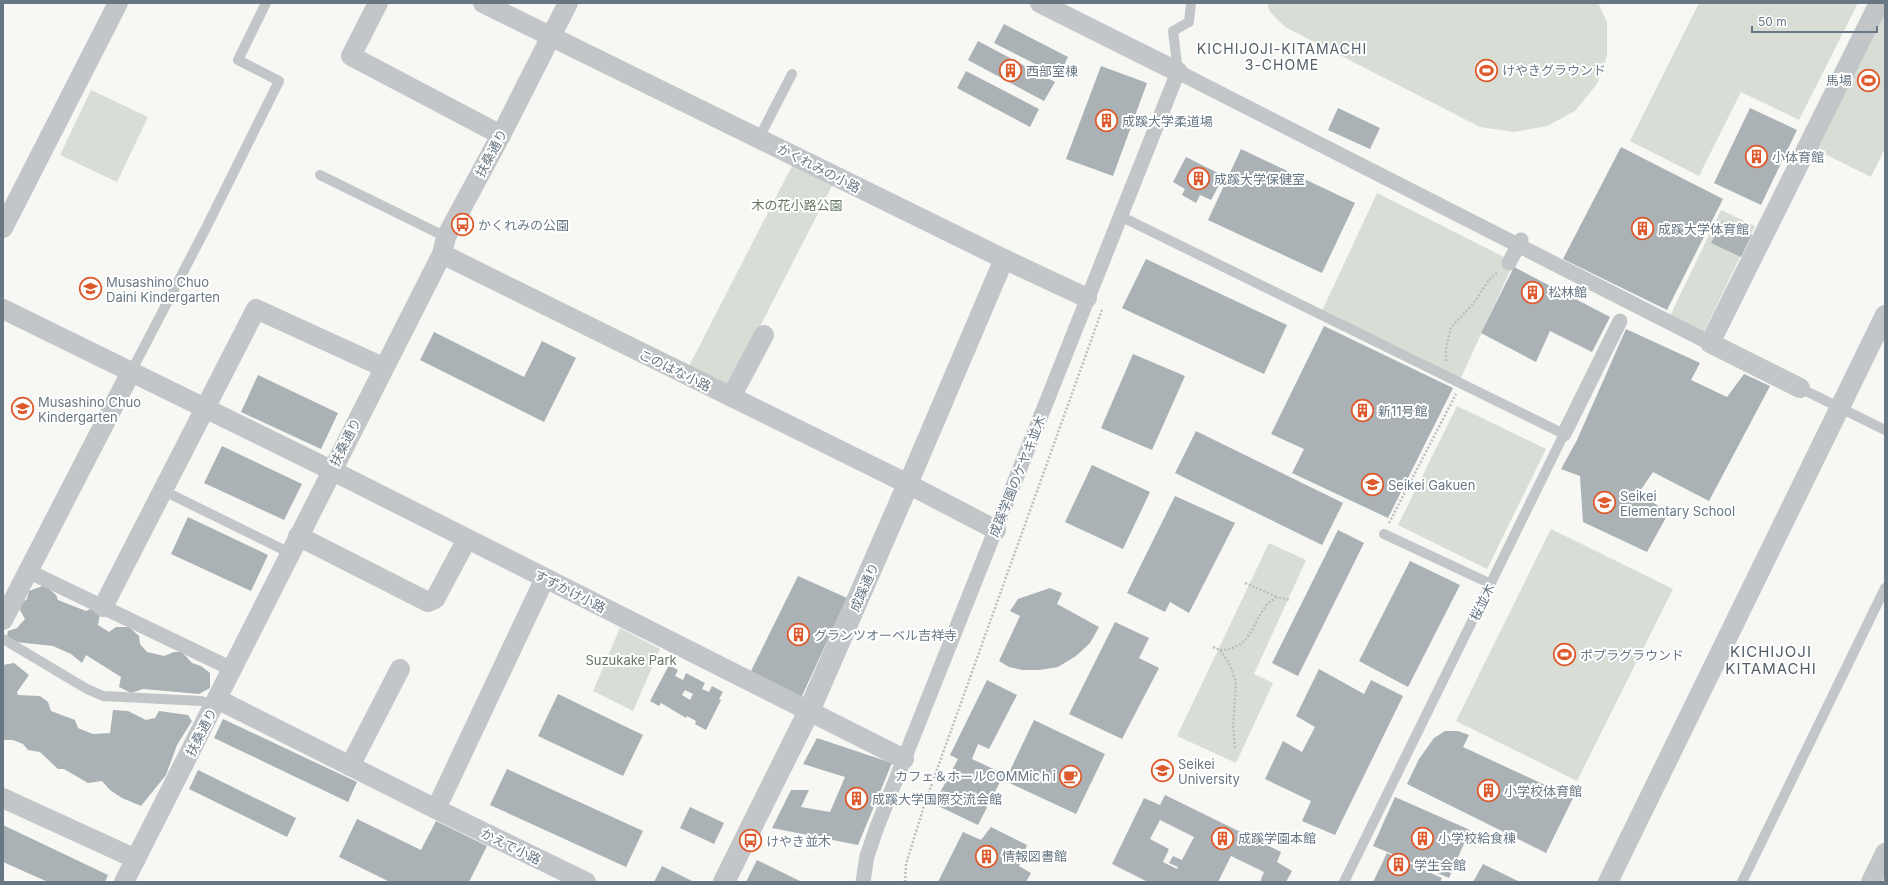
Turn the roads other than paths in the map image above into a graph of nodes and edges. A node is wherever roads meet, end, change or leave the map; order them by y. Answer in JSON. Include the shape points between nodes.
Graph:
{"nodes":[{"id":1,"x":118,"y":3,"type":"edge"},
{"id":2,"x":266,"y":3,"type":"edge"},
{"id":3,"x":378,"y":3,"type":"edge"},
{"id":4,"x":483,"y":3,"type":"edge"},
{"id":5,"x":568,"y":3,"type":"edge"},
{"id":6,"x":1040,"y":3,"type":"edge"},
{"id":7,"x":1191,"y":3,"type":"edge"},
{"id":8,"x":1879,"y":3,"type":"edge"},
{"id":9,"x":552,"y":37,"type":"junction"},
{"id":10,"x":1178,"y":72,"type":"junction"},
{"id":11,"x":792,"y":74,"type":"dead end"},
{"id":12,"x":501,"y":135,"type":"junction"},
{"id":13,"x":759,"y":138,"type":"junction"},
{"id":14,"x":320,"y":175,"type":"dead end"},
{"id":15,"x":1120,"y":216,"type":"junction"},
{"id":16,"x":3,"y":228,"type":"edge"},
{"id":17,"x":1521,"y":240,"type":"dead end"},
{"id":18,"x":444,"y":246,"type":"junction"},
{"id":19,"x":1004,"y":259,"type":"junction"},
{"id":20,"x":1509,"y":263,"type":"road end"},
{"id":21,"x":1096,"y":301,"type":"junction"},
{"id":22,"x":5,"y":314,"type":"edge"},
{"id":23,"x":1885,"y":315,"type":"edge"},
{"id":24,"x":1620,"y":321,"type":"dead end"},
{"id":25,"x":764,"y":335,"type":"dead end"},
{"id":26,"x":1710,"y":343,"type":"junction"},
{"id":27,"x":383,"y":367,"type":"junction"},
{"id":28,"x":131,"y":372,"type":"junction"},
{"id":29,"x":1800,"y":388,"type":"joint"},
{"id":30,"x":731,"y":397,"type":"junction"},
{"id":31,"x":204,"y":408,"type":"junction"},
{"id":32,"x":1840,"y":408,"type":"junction"},
{"id":33,"x":1885,"y":430,"type":"edge"},
{"id":34,"x":1564,"y":434,"type":"junction"},
{"id":35,"x":331,"y":470,"type":"junction"},
{"id":36,"x":908,"y":484,"type":"junction"},
{"id":37,"x":162,"y":490,"type":"junction"},
{"id":38,"x":996,"y":530,"type":"junction"},
{"id":39,"x":1384,"y":534,"type":"road end"},
{"id":40,"x":467,"y":539,"type":"junction"},
{"id":41,"x":294,"y":545,"type":"junction"},
{"id":42,"x":28,"y":571,"type":"junction"},
{"id":43,"x":545,"y":578,"type":"junction"},
{"id":44,"x":1490,"y":584,"type":"junction"},
{"id":45,"x":1885,"y":588,"type":"edge"},
{"id":46,"x":103,"y":606,"type":"junction"},
{"id":47,"x":3,"y":620,"type":"edge"},
{"id":48,"x":3,"y":639,"type":"edge"},
{"id":49,"x":232,"y":668,"type":"junction"},
{"id":50,"x":400,"y":669,"type":"dead end"},
{"id":51,"x":216,"y":702,"type":"junction"},
{"id":52,"x":809,"y":711,"type":"junction"},
{"id":53,"x":904,"y":759,"type":"junction"},
{"id":54,"x":350,"y":766,"type":"junction"},
{"id":55,"x":3,"y":798,"type":"edge"},
{"id":56,"x":436,"y":810,"type":"junction"},
{"id":57,"x":1885,"y":853,"type":"edge"},
{"id":58,"x":136,"y":859,"type":"junction"},
{"id":59,"x":124,"y":882,"type":"edge"},
{"id":60,"x":586,"y":882,"type":"edge"},
{"id":61,"x":724,"y":882,"type":"edge"},
{"id":62,"x":863,"y":882,"type":"edge"},
{"id":63,"x":1344,"y":882,"type":"edge"},
{"id":64,"x":1608,"y":882,"type":"edge"},
{"id":65,"x":1742,"y":882,"type":"edge"},
{"id":66,"x":1871,"y":882,"type":"edge"}],
"edges":[{"from":1,"to":16,"type":"street"},
{"from":2,"to":28,"type":"lane","via":[[238,60],[279,81]]},
{"from":3,"to":12,"type":"street","via":[[351,56]]},
{"from":4,"to":9,"type":"street","name":"かくれみの小路"},
{"from":5,"to":9,"type":"street","name":"扶桑通り"},
{"from":6,"to":10,"type":"street"},
{"from":7,"to":10,"type":"lane","via":[[1189,22],[1173,31]]},
{"from":8,"to":26,"type":"street"},
{"from":9,"to":12,"type":"street","name":"扶桑通り"},
{"from":9,"to":13,"type":"street","name":"かくれみの小路"},
{"from":10,"to":15,"type":"street","name":"成蹊学園のケヤキ並木"},
{"from":10,"to":26,"type":"street"},
{"from":11,"to":13,"type":"lane"},
{"from":12,"to":18,"type":"street","name":"扶桑通り"},
{"from":13,"to":19,"type":"street","name":"かくれみの小路"},
{"from":14,"to":18,"type":"lane"},
{"from":15,"to":21,"type":"street","name":"成蹊学園のケヤキ並木"},
{"from":15,"to":34,"type":"lane"},
{"from":17,"to":20,"type":"street","bridge":true},
{"from":18,"to":27,"type":"street","name":"扶桑通り"},
{"from":18,"to":30,"type":"street","name":"このはな小路"},
{"from":19,"to":21,"type":"street","name":"かくれみの小路"},
{"from":19,"to":36,"type":"street"},
{"from":21,"to":38,"type":"street","name":"成蹊学園のケヤキ並木"},
{"from":22,"to":28,"type":"street","name":"すずかけ小路"},
{"from":23,"to":32,"type":"street"},
{"from":24,"to":34,"type":"street","name":"桜並木"},
{"from":25,"to":30,"type":"street"},
{"from":26,"to":29,"type":"street"},
{"from":27,"to":31,"type":"street","via":[[256,308]]},
{"from":27,"to":35,"type":"street","name":"扶桑通り"},
{"from":28,"to":31,"type":"street","name":"すずかけ小路"},
{"from":28,"to":42,"type":"street"},
{"from":29,"to":32,"type":"lane"},
{"from":30,"to":36,"type":"street","name":"このはな小路"},
{"from":31,"to":35,"type":"street","name":"すずかけ小路"},
{"from":31,"to":37,"type":"street"},
{"from":32,"to":33,"type":"lane"},
{"from":32,"to":64,"type":"street"},
{"from":34,"to":44,"type":"lane","name":"桜並木"},
{"from":35,"to":40,"type":"street","name":"すずかけ小路"},
{"from":35,"to":41,"type":"street","name":"扶桑通り"},
{"from":36,"to":38,"type":"street","name":"このはな小路"},
{"from":36,"to":52,"type":"street","name":"成蹊通り"},
{"from":37,"to":41,"type":"lane"},
{"from":37,"to":46,"type":"street"},
{"from":38,"to":53,"type":"street","name":"成蹊学園のケヤキ並木"},
{"from":39,"to":44,"type":"lane"},
{"from":40,"to":41,"type":"street","via":[[435,599],[428,602]]},
{"from":40,"to":43,"type":"street","name":"すずかけ小路"},
{"from":41,"to":49,"type":"street","name":"扶桑通り"},
{"from":42,"to":46,"type":"street"},
{"from":42,"to":47,"type":"street"},
{"from":43,"to":52,"type":"street","name":"すずかけ小路"},
{"from":43,"to":56,"type":"street"},
{"from":44,"to":63,"type":"lane","name":"桜並木"},
{"from":45,"to":65,"type":"lane"},
{"from":46,"to":49,"type":"street"},
{"from":48,"to":51,"type":"lane","via":[[103,696]]},
{"from":49,"to":51,"type":"street","name":"扶桑通り"},
{"from":50,"to":54,"type":"street"},
{"from":51,"to":54,"type":"street","name":"かえで小路"},
{"from":51,"to":58,"type":"street","name":"扶桑通り"},
{"from":52,"to":53,"type":"street","name":"すずかけ小路"},
{"from":52,"to":61,"type":"street","name":"成蹊通り"},
{"from":53,"to":62,"type":"street","name":"成蹊学園のケヤキ並木","via":[[867,856]]},
{"from":54,"to":56,"type":"street","name":"かえで小路"},
{"from":55,"to":58,"type":"street"},
{"from":56,"to":60,"type":"street","name":"かえで小路"},
{"from":57,"to":66,"type":"street"},
{"from":58,"to":59,"type":"street","name":"扶桑通り"}]}
